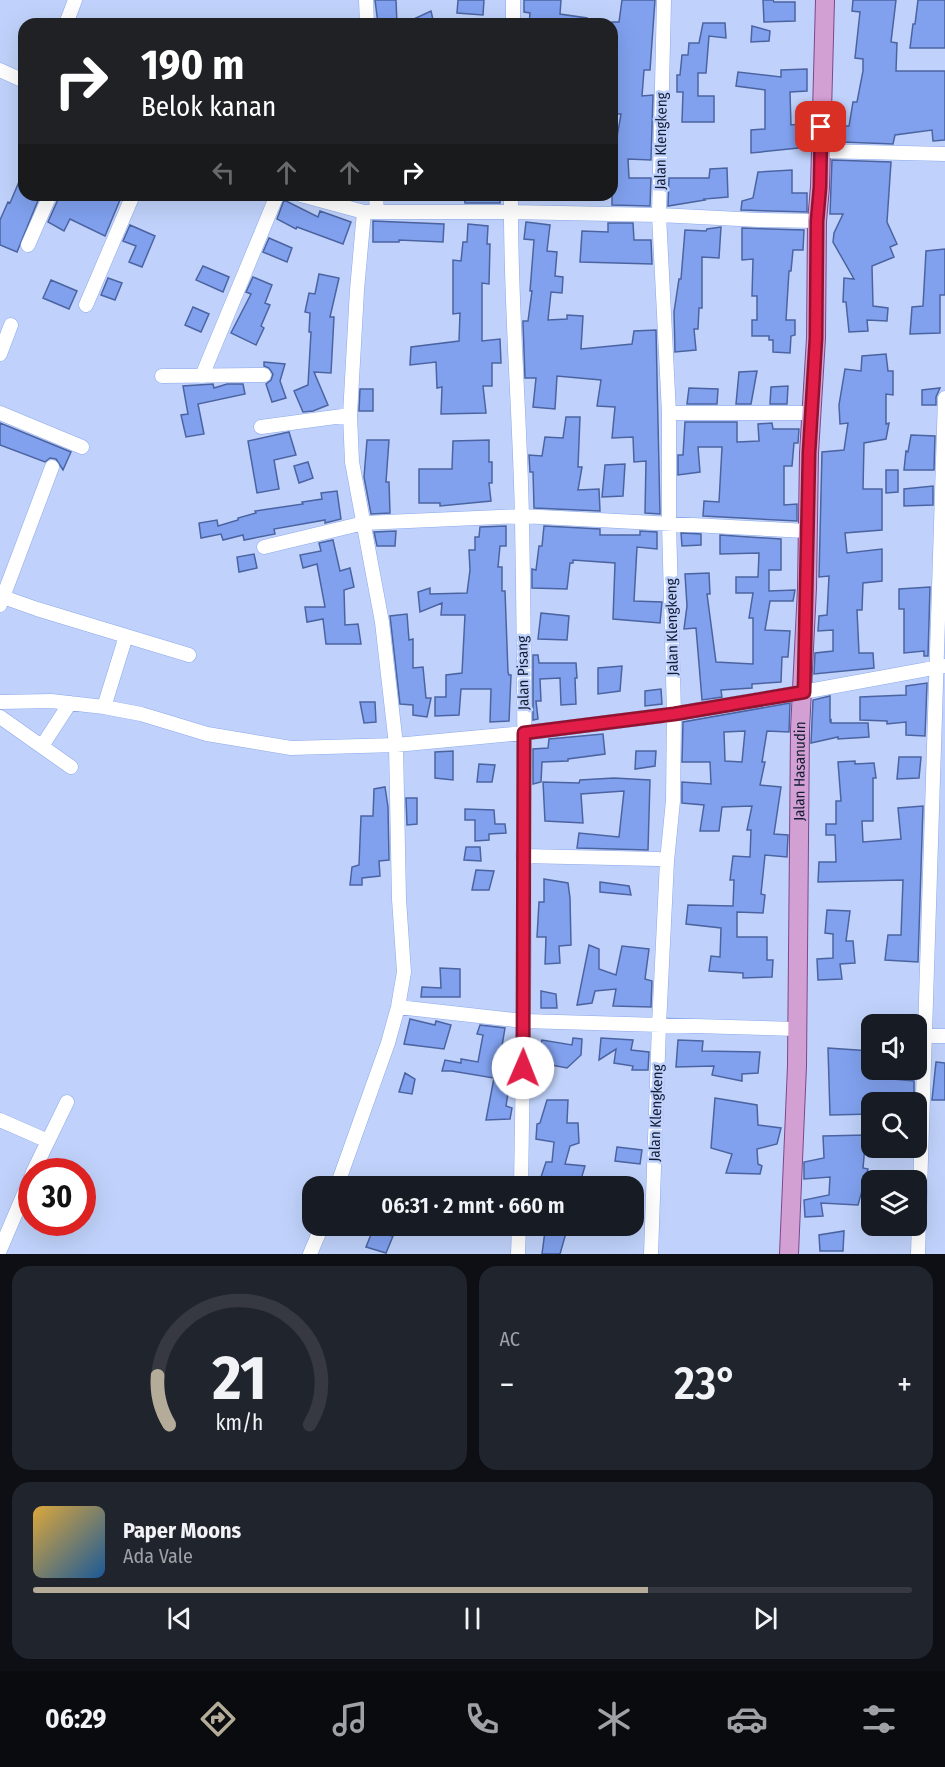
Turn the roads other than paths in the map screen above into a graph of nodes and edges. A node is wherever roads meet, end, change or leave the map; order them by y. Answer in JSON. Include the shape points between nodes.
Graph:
{"nodes":[{"id":1,"x":75,"y":0,"type":"edge"},
{"id":2,"x":366,"y":0,"type":"edge"},
{"id":3,"x":513,"y":0,"type":"edge"},
{"id":4,"x":664,"y":0,"type":"edge"},
{"id":5,"x":825,"y":0,"type":"edge"},
{"id":6,"x":68,"y":18,"type":"edge"},
{"id":7,"x":367,"y":18,"type":"edge"},
{"id":8,"x":513,"y":18,"type":"edge"},
{"id":9,"x":0,"y":70,"type":"edge"},
{"id":10,"x":18,"y":78,"type":"edge"},
{"id":11,"x":821,"y":151,"type":"junction"},
{"id":12,"x":945,"y":154,"type":"edge"},
{"id":13,"x":47,"y":201,"type":"edge"},
{"id":14,"x":130,"y":201,"type":"edge"},
{"id":15,"x":275,"y":201,"type":"edge"},
{"id":16,"x":326,"y":201,"type":"edge"},
{"id":17,"x":374,"y":201,"type":"edge"},
{"id":18,"x":511,"y":201,"type":"edge"},
{"id":19,"x":371,"y":212,"type":"junction"},
{"id":20,"x":511,"y":212,"type":"junction"},
{"id":21,"x":659,"y":214,"type":"junction"},
{"id":22,"x":817,"y":221,"type":"junction"},
{"id":23,"x":28,"y":245,"type":"dead end"},
{"id":24,"x":86,"y":305,"type":"dead end"},
{"id":25,"x":11,"y":325,"type":"dead end"},
{"id":26,"x":0,"y":354,"type":"edge"},
{"id":27,"x":264,"y":375,"type":"dead end"},
{"id":28,"x":162,"y":376,"type":"dead end"},
{"id":29,"x":202,"y":376,"type":"junction"},
{"id":30,"x":945,"y":398,"type":"edge"},
{"id":31,"x":0,"y":412,"type":"edge"},
{"id":32,"x":669,"y":413,"type":"junction"},
{"id":33,"x":811,"y":414,"type":"junction"},
{"id":34,"x":350,"y":415,"type":"junction"},
{"id":35,"x":261,"y":427,"type":"dead end"},
{"id":36,"x":82,"y":447,"type":"dead end"},
{"id":37,"x":52,"y":467,"type":"dead end"},
{"id":38,"x":522,"y":516,"type":"junction"},
{"id":39,"x":364,"y":523,"type":"junction"},
{"id":40,"x":669,"y":523,"type":"junction"},
{"id":41,"x":807,"y":531,"type":"junction"},
{"id":42,"x":264,"y":547,"type":"dead end"},
{"id":43,"x":2,"y":601,"type":"edge"},
{"id":44,"x":126,"y":636,"type":"junction"},
{"id":45,"x":189,"y":655,"type":"dead end"},
{"id":46,"x":941,"y":666,"type":"edge"},
{"id":47,"x":804,"y":692,"type":"junction"},
{"id":48,"x":0,"y":702,"type":"edge"},
{"id":49,"x":70,"y":703,"type":"junction"},
{"id":50,"x":104,"y":707,"type":"junction"},
{"id":51,"x":674,"y":714,"type":"junction"},
{"id":52,"x":0,"y":717,"type":"edge"},
{"id":53,"x":524,"y":733,"type":"junction"},
{"id":54,"x":396,"y":745,"type":"junction"},
{"id":55,"x":42,"y":746,"type":"junction"},
{"id":56,"x":70,"y":767,"type":"dead end"},
{"id":57,"x":523,"y":856,"type":"junction"},
{"id":58,"x":667,"y":861,"type":"junction"},
{"id":59,"x":398,"y":1007,"type":"junction"},
{"id":60,"x":925,"y":1014,"type":"edge"},
{"id":61,"x":524,"y":1021,"type":"junction"},
{"id":62,"x":659,"y":1025,"type":"junction"},
{"id":63,"x":796,"y":1029,"type":"junction"},
{"id":64,"x":927,"y":1036,"type":"edge"},
{"id":65,"x":945,"y":1036,"type":"edge"},
{"id":66,"x":923,"y":1080,"type":"edge"},
{"id":67,"x":67,"y":1102,"type":"dead end"},
{"id":68,"x":0,"y":1120,"type":"edge"},
{"id":69,"x":48,"y":1141,"type":"junction"},
{"id":70,"x":40,"y":1158,"type":"edge"},
{"id":71,"x":341,"y":1176,"type":"edge"},
{"id":72,"x":520,"y":1176,"type":"edge"},
{"id":73,"x":18,"y":1207,"type":"edge"},
{"id":74,"x":318,"y":1236,"type":"edge"},
{"id":75,"x":519,"y":1236,"type":"edge"},
{"id":76,"x":0,"y":1250,"type":"edge"},
{"id":77,"x":310,"y":1254,"type":"edge"},
{"id":78,"x":518,"y":1254,"type":"edge"},
{"id":79,"x":651,"y":1254,"type":"edge"},
{"id":80,"x":789,"y":1254,"type":"edge"},
{"id":81,"x":918,"y":1254,"type":"edge"}],
"edges":[{"from":1,"to":6,"type":"street"},
{"from":2,"to":7,"type":"street"},
{"from":3,"to":8,"type":"street"},
{"from":4,"to":21,"type":"street","name":"Jalan Klengkeng"},
{"from":5,"to":11,"type":"main road","name":"Jalan Hasanudin"},
{"from":9,"to":10,"type":"street"},
{"from":11,"to":12,"type":"street"},
{"from":11,"to":22,"type":"main road","name":"Jalan Hasanudin"},
{"from":13,"to":23,"type":"street"},
{"from":14,"to":24,"type":"street"},
{"from":15,"to":29,"type":"street"},
{"from":16,"to":19,"type":"street"},
{"from":17,"to":19,"type":"street"},
{"from":18,"to":20,"type":"street","name":"Jalan Pisang"},
{"from":19,"to":20,"type":"street"},
{"from":19,"to":34,"type":"street"},
{"from":20,"to":21,"type":"street"},
{"from":20,"to":38,"type":"street","name":"Jalan Pisang"},
{"from":21,"to":22,"type":"street"},
{"from":21,"to":32,"type":"street","name":"Jalan Klengkeng"},
{"from":22,"to":33,"type":"main road","name":"Jalan Hasanudin"},
{"from":25,"to":26,"type":"street"},
{"from":27,"to":29,"type":"street"},
{"from":28,"to":29,"type":"street"},
{"from":30,"to":46,"type":"street"},
{"from":31,"to":36,"type":"street"},
{"from":32,"to":33,"type":"street"},
{"from":32,"to":40,"type":"street","name":"Jalan Klengkeng"},
{"from":33,"to":41,"type":"main road","name":"Jalan Hasanudin"},
{"from":34,"to":35,"type":"street"},
{"from":34,"to":39,"type":"street","via":[[352,462]]},
{"from":37,"to":43,"type":"street"},
{"from":38,"to":39,"type":"street"},
{"from":38,"to":40,"type":"street"},
{"from":38,"to":53,"type":"street","name":"Jalan Pisang"},
{"from":39,"to":42,"type":"street"},
{"from":39,"to":54,"type":"street","via":[[382,622]]},
{"from":40,"to":41,"type":"street"},
{"from":40,"to":51,"type":"street","name":"Jalan Klengkeng"},
{"from":41,"to":47,"type":"main road","name":"Jalan Hasanudin"},
{"from":43,"to":44,"type":"street"},
{"from":44,"to":45,"type":"street"},
{"from":44,"to":50,"type":"street"},
{"from":46,"to":47,"type":"street"},
{"from":46,"to":60,"type":"street"},
{"from":47,"to":51,"type":"street"},
{"from":47,"to":63,"type":"main road","name":"Jalan Hasanudin","via":[[800,730]]},
{"from":48,"to":49,"type":"street"},
{"from":49,"to":50,"type":"street"},
{"from":49,"to":55,"type":"street"},
{"from":50,"to":54,"type":"street","via":[[207,734],[291,748]]},
{"from":51,"to":53,"type":"street"},
{"from":51,"to":58,"type":"street","name":"Jalan Klengkeng","via":[[673,801]]},
{"from":52,"to":55,"type":"street"},
{"from":53,"to":54,"type":"street"},
{"from":53,"to":57,"type":"street","name":"Jalan Pisang"},
{"from":54,"to":59,"type":"street","via":[[404,972]]},
{"from":55,"to":56,"type":"street"},
{"from":57,"to":58,"type":"street"},
{"from":57,"to":61,"type":"street","name":"Jalan Pisang"},
{"from":58,"to":62,"type":"street","name":"Jalan Klengkeng"},
{"from":59,"to":61,"type":"street"},
{"from":59,"to":71,"type":"street"},
{"from":61,"to":62,"type":"street"},
{"from":61,"to":72,"type":"street","name":"Jalan Pisang"},
{"from":62,"to":63,"type":"street"},
{"from":62,"to":79,"type":"street","name":"Jalan Klengkeng"},
{"from":63,"to":80,"type":"main road","name":"Jalan Hasanudin"},
{"from":64,"to":65,"type":"street"},
{"from":66,"to":81,"type":"street"},
{"from":67,"to":69,"type":"street"},
{"from":68,"to":69,"type":"street"},
{"from":69,"to":70,"type":"street"},
{"from":73,"to":76,"type":"street"},
{"from":74,"to":77,"type":"street"},
{"from":75,"to":78,"type":"street"}]}
